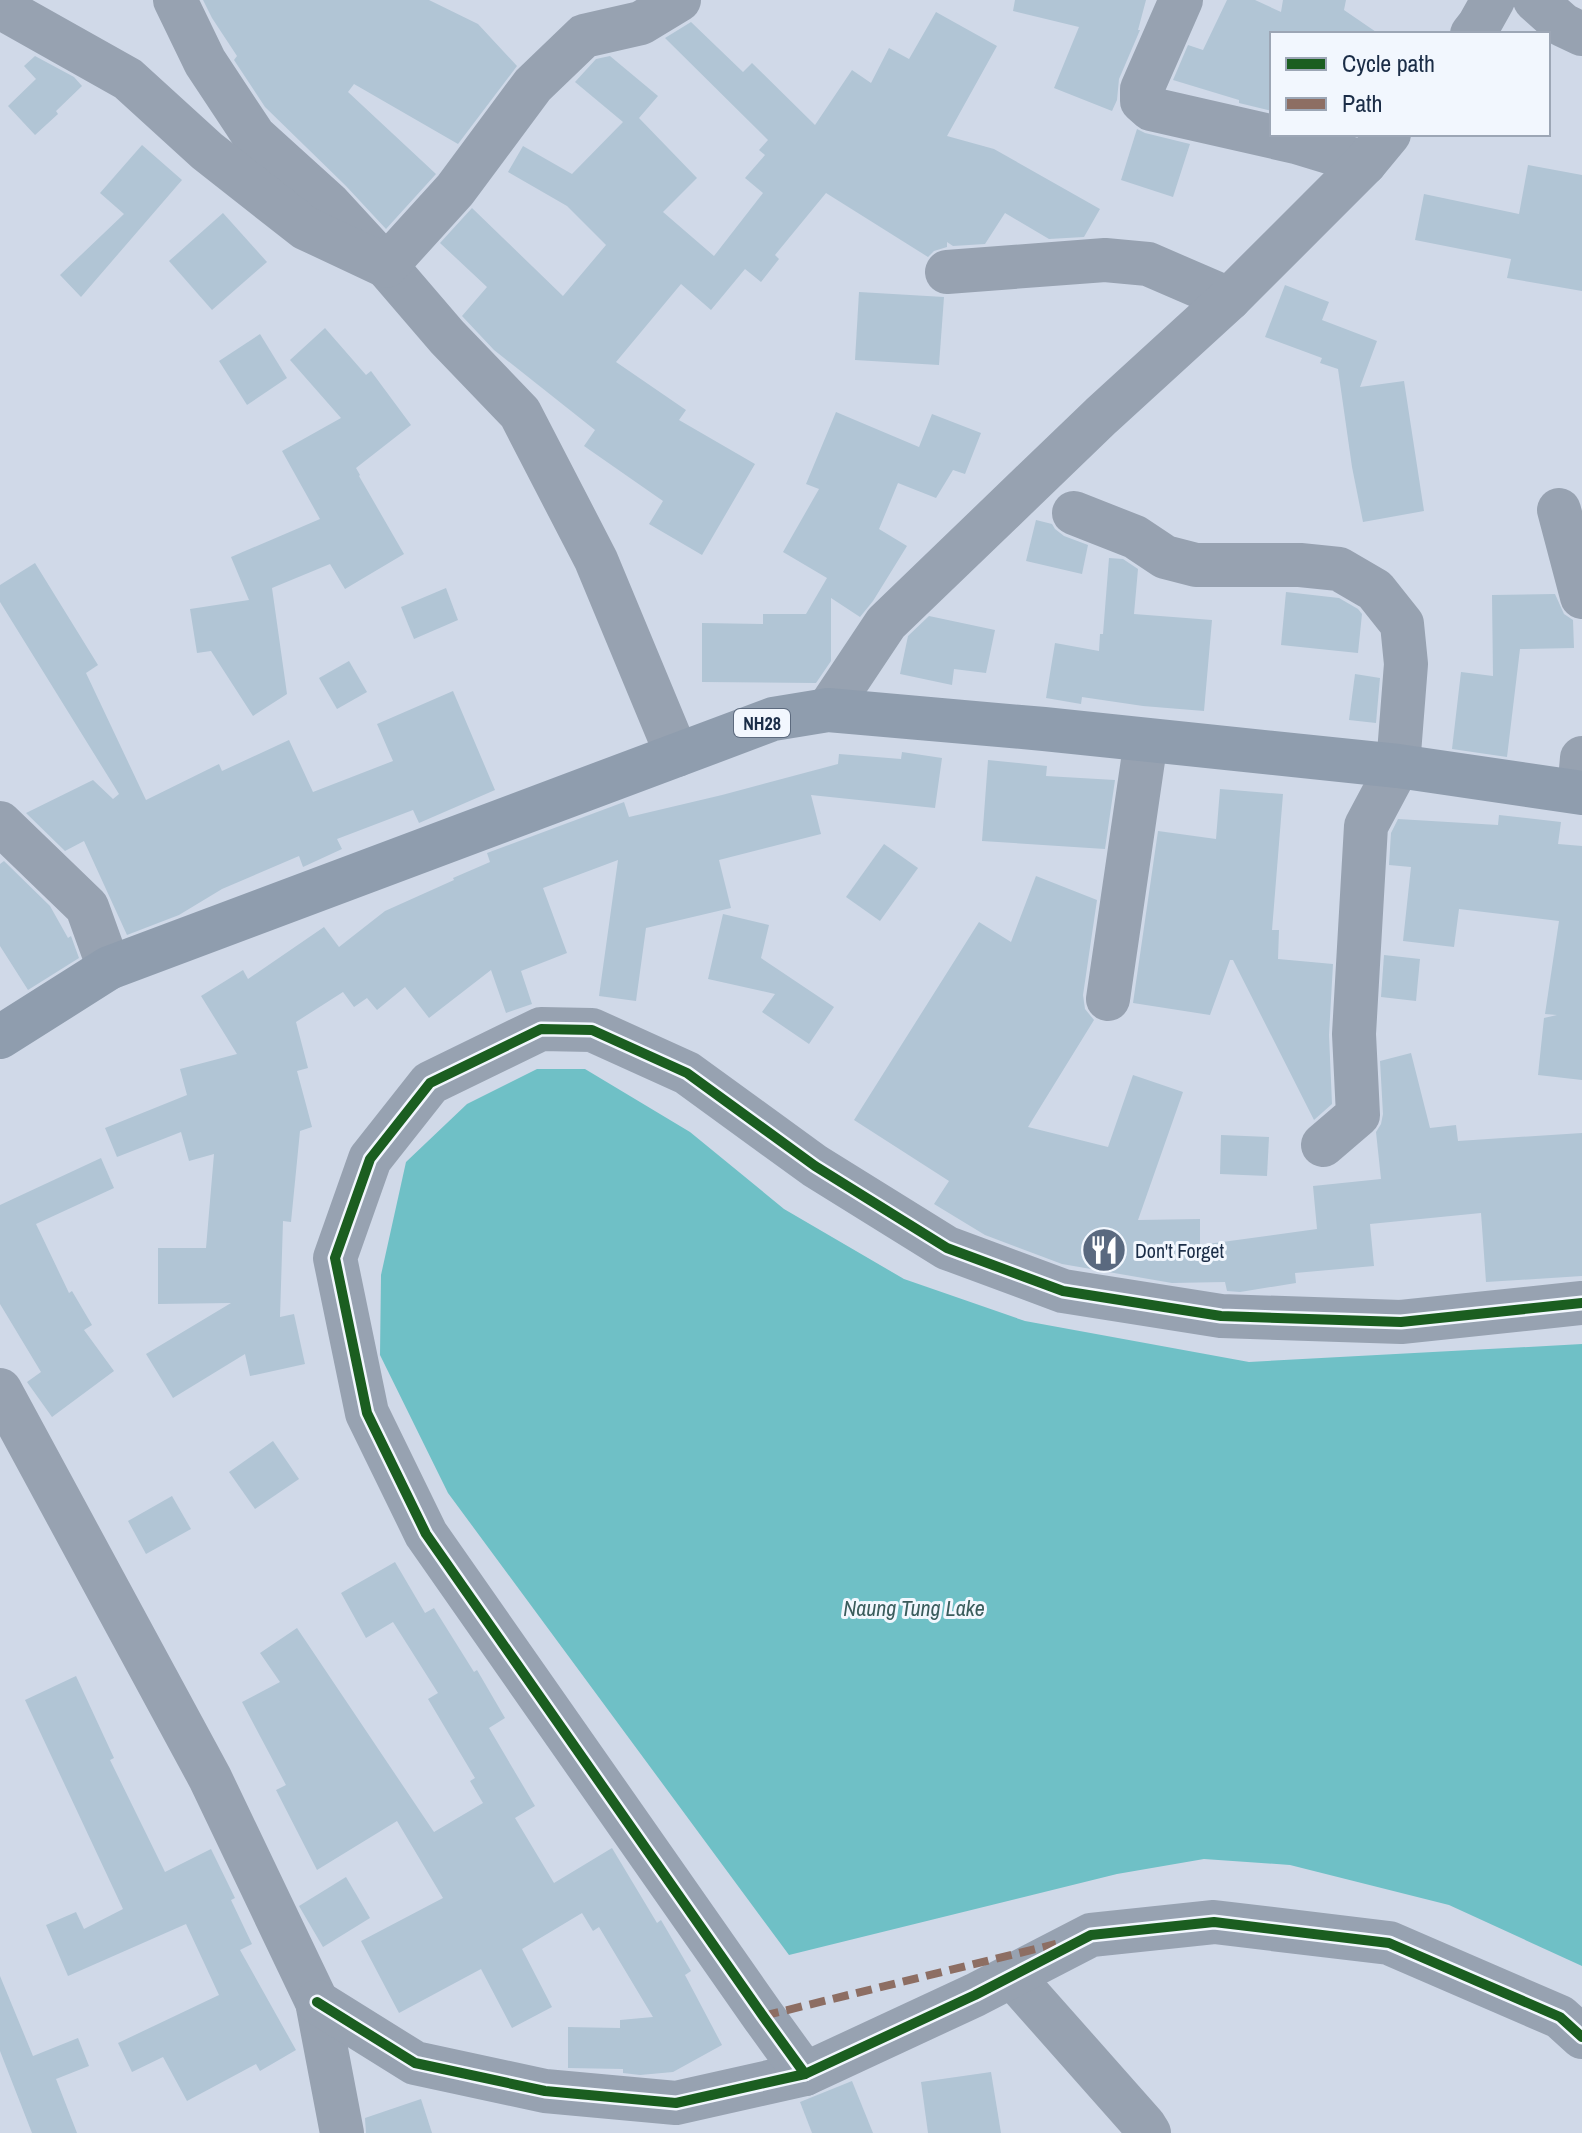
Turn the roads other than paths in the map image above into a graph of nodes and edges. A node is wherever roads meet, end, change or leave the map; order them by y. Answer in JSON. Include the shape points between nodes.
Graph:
{"nodes":[{"id":1,"x":175,"y":0,"type":"edge"},
{"id":2,"x":679,"y":0,"type":"edge"},
{"id":3,"x":1181,"y":0,"type":"edge"},
{"id":4,"x":1493,"y":0,"type":"edge"},
{"id":5,"x":1535,"y":0,"type":"edge"},
{"id":6,"x":0,"y":7,"type":"edge"},
{"id":7,"x":1474,"y":32,"type":"edge"},
{"id":8,"x":1582,"y":34,"type":"edge"},
{"id":9,"x":1377,"y":148,"type":"edge"},
{"id":10,"x":386,"y":266,"type":"junction"},
{"id":11,"x":947,"y":272,"type":"dead end"},
{"id":12,"x":1229,"y":299,"type":"junction"},
{"id":13,"x":1559,"y":510,"type":"dead end"},
{"id":14,"x":1074,"y":513,"type":"dead end"},
{"id":15,"x":1582,"y":597,"type":"edge"},
{"id":16,"x":828,"y":710,"type":"junction"},
{"id":17,"x":1146,"y":740,"type":"junction"},
{"id":18,"x":677,"y":755,"type":"junction"},
{"id":19,"x":1398,"y":766,"type":"junction"},
{"id":20,"x":1581,"y":781,"type":"edge"},
{"id":21,"x":0,"y":823,"type":"edge"},
{"id":22,"x":109,"y":968,"type":"junction"},
{"id":23,"x":1108,"y":999,"type":"dead end"},
{"id":24,"x":0,"y":1037,"type":"edge"},
{"id":25,"x":1323,"y":1145,"type":"dead end"},
{"id":26,"x":1582,"y":1303,"type":"edge"},
{"id":27,"x":0,"y":1390,"type":"edge"},
{"id":28,"x":1012,"y":1976,"type":"junction"},
{"id":29,"x":317,"y":2002,"type":"junction"},
{"id":30,"x":1582,"y":2037,"type":"edge"},
{"id":31,"x":805,"y":2074,"type":"junction"},
{"id":32,"x":342,"y":2133,"type":"edge"},
{"id":33,"x":1149,"y":2133,"type":"edge"}],
"edges":[{"from":1,"to":10,"type":"street","via":[[205,62],[254,136],[328,203]]},
{"from":2,"to":10,"type":"street","via":[[641,23],[584,36],[533,85],[455,190]]},
{"from":3,"to":9,"type":"street","via":[[1142,89],[1142,101],[1151,109],[1296,142]]},
{"from":4,"to":7,"type":"street"},
{"from":5,"to":8,"type":"street"},
{"from":6,"to":10,"type":"street","via":[[128,79],[207,151],[305,228]]},
{"from":9,"to":12,"type":"street"},
{"from":10,"to":18,"type":"street","via":[[520,413],[596,560]]},
{"from":11,"to":12,"type":"street","via":[[1105,260],[1148,264]]},
{"from":12,"to":16,"type":"street","via":[[886,623]]},
{"from":13,"to":15,"type":"street"},
{"from":14,"to":19,"type":"street","via":[[1135,537],[1165,557],[1196,565],[1339,569],[1375,590],[1402,624],[1406,664]]},
{"from":16,"to":17,"type":"highway","number":"NH28"},
{"from":16,"to":18,"type":"highway","number":"NH28","via":[[773,719]]},
{"from":17,"to":19,"type":"highway","number":"NH28"},
{"from":17,"to":23,"type":"street"},
{"from":18,"to":22,"type":"highway","number":"NH28"},
{"from":19,"to":20,"type":"highway","number":"NH28"},
{"from":19,"to":25,"type":"street","via":[[1366,826],[1354,1034],[1358,1115]]},
{"from":21,"to":22,"type":"street","via":[[87,907]]},
{"from":22,"to":24,"type":"highway","number":"NH28"},
{"from":26,"to":31,"type":"street","via":[[1401,1322],[1221,1316],[1063,1291],[947,1248],[815,1166],[687,1073],[592,1030],[541,1029],[430,1083],[370,1159],[335,1258],[367,1413],[426,1534]]},
{"from":27,"to":29,"type":"street","via":[[210,1778]]},
{"from":28,"to":30,"type":"street","via":[[1091,1935],[1214,1922],[1389,1943],[1560,2017]]},
{"from":28,"to":31,"type":"street"},
{"from":28,"to":33,"type":"street"},
{"from":29,"to":31,"type":"street","via":[[415,2063],[545,2091],[676,2103]]},
{"from":29,"to":32,"type":"street"}]}
